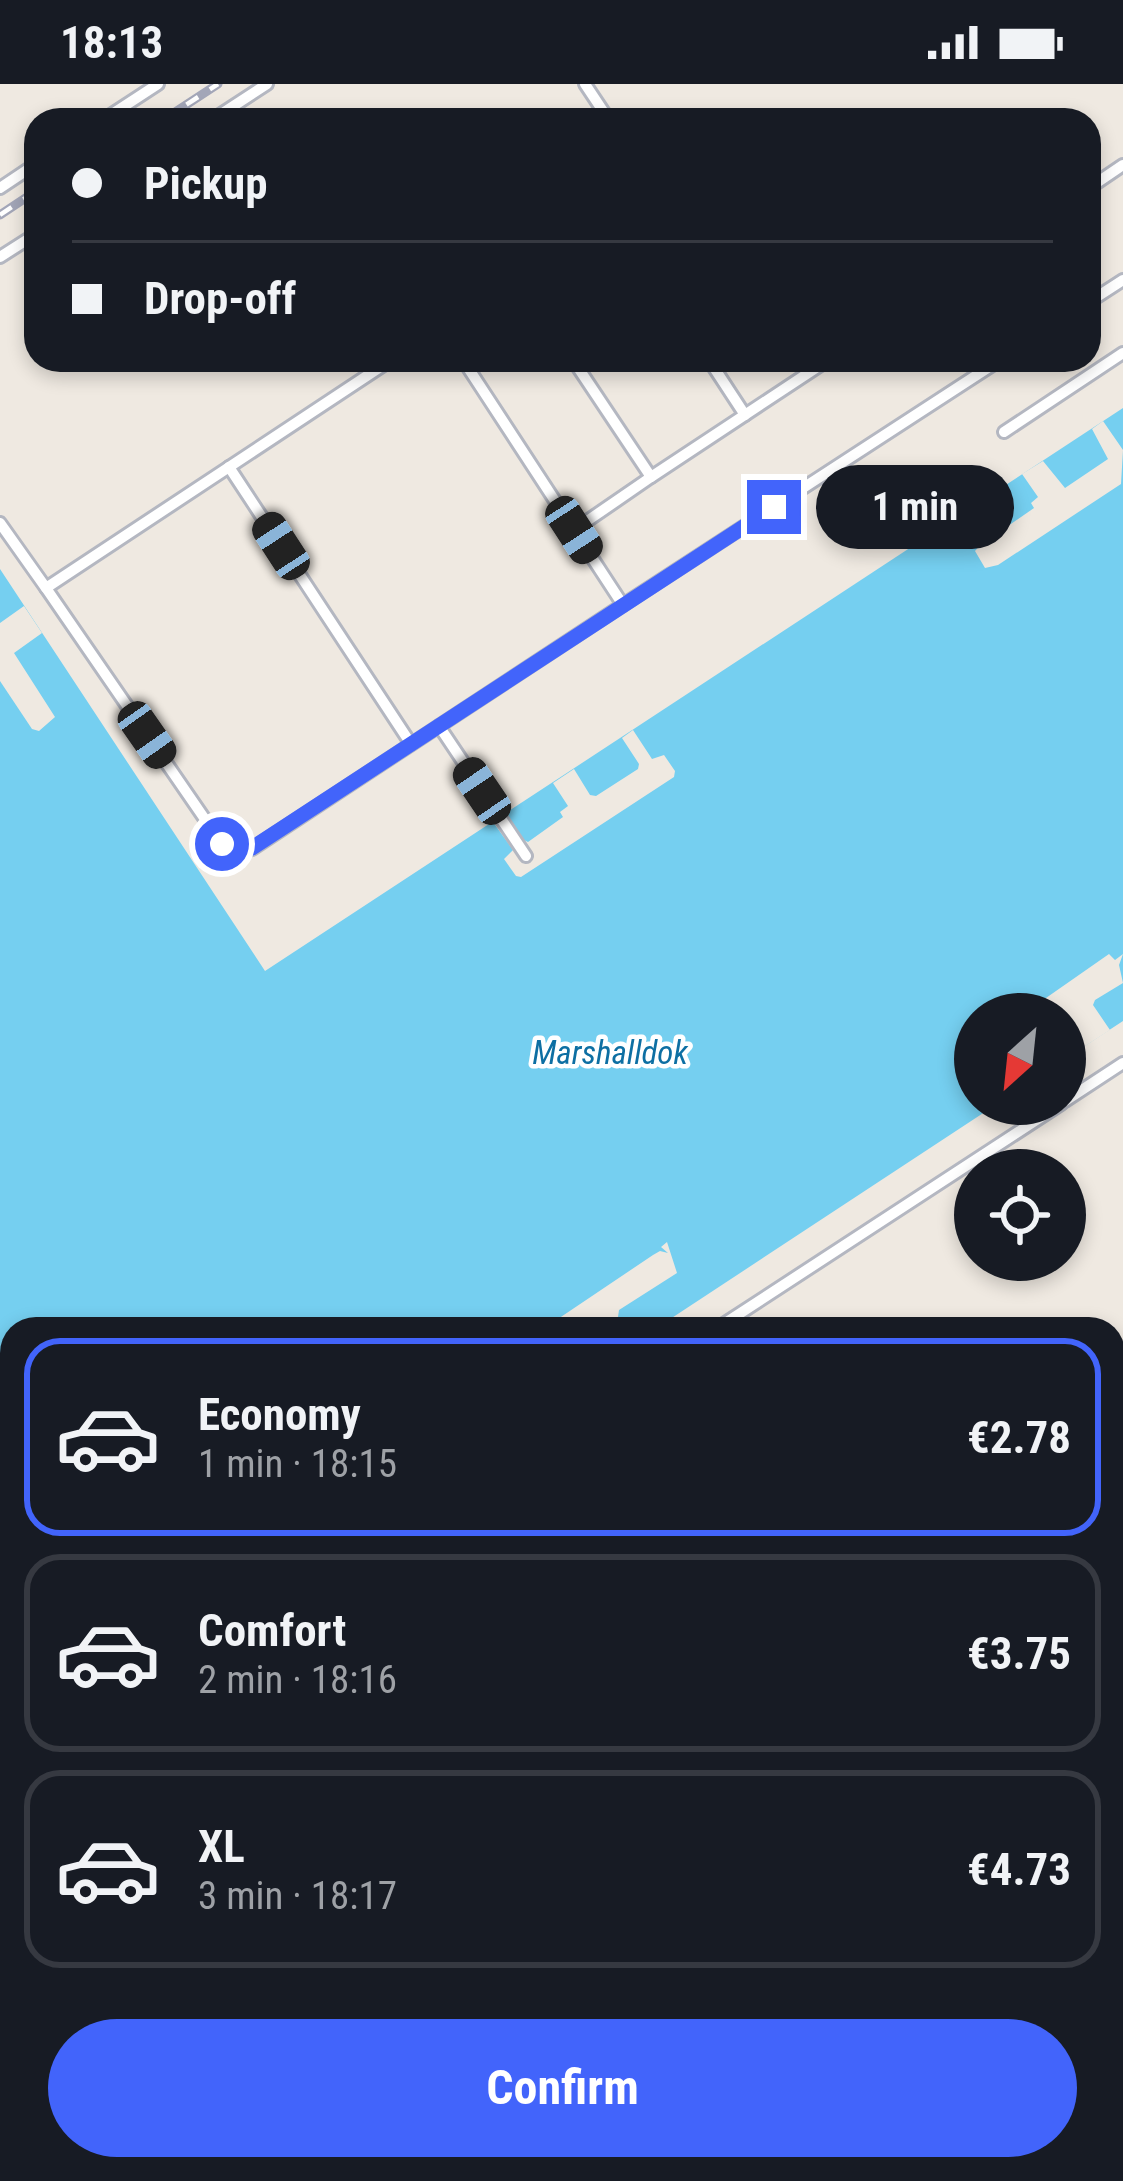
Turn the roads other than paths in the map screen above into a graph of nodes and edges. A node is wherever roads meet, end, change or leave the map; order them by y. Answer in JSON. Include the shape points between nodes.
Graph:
{"nodes":[{"id":1,"x":158,"y":84,"type":"edge"},
{"id":2,"x":267,"y":84,"type":"edge"},
{"id":3,"x":121,"y":108,"type":"edge"},
{"id":4,"x":230,"y":108,"type":"edge"},
{"id":5,"x":373,"y":372,"type":"edge"},
{"id":6,"x":471,"y":372,"type":"edge"},
{"id":7,"x":581,"y":372,"type":"edge"},
{"id":8,"x":717,"y":372,"type":"edge"},
{"id":9,"x":810,"y":372,"type":"edge"},
{"id":10,"x":982,"y":372,"type":"edge"},
{"id":11,"x":1094,"y":372,"type":"edge"},
{"id":12,"x":746,"y":415,"type":"junction"},
{"id":13,"x":1004,"y":432,"type":"dead end"},
{"id":14,"x":229,"y":467,"type":"junction"},
{"id":15,"x":651,"y":476,"type":"junction"},
{"id":16,"x":0,"y":523,"type":"edge"},
{"id":17,"x":574,"y":530,"type":"junction"},
{"id":18,"x":46,"y":589,"type":"junction"},
{"id":19,"x":623,"y":605,"type":"junction"},
{"id":20,"x":439,"y":726,"type":"junction"},
{"id":21,"x":411,"y":744,"type":"junction"},
{"id":22,"x":526,"y":856,"type":"dead end"},
{"id":23,"x":1123,"y":1063,"type":"edge"},
{"id":24,"x":1086,"y":1088,"type":"edge"},
{"id":25,"x":1029,"y":1125,"type":"edge"},
{"id":26,"x":734,"y":1317,"type":"edge"}],
"edges":[{"from":1,"to":3,"type":"lane"},
{"from":2,"to":4,"type":"lane"},
{"from":5,"to":14,"type":"lane"},
{"from":6,"to":17,"type":"lane"},
{"from":7,"to":15,"type":"lane"},
{"from":8,"to":12,"type":"lane"},
{"from":9,"to":12,"type":"lane"},
{"from":10,"to":19,"type":"lane"},
{"from":11,"to":13,"type":"lane"},
{"from":12,"to":15,"type":"lane"},
{"from":14,"to":18,"type":"lane"},
{"from":14,"to":21,"type":"lane"},
{"from":15,"to":17,"type":"lane"},
{"from":16,"to":18,"type":"lane"},
{"from":17,"to":19,"type":"lane"},
{"from":18,"to":21,"type":"lane","via":[[230,850],[252,848]]},
{"from":19,"to":20,"type":"lane"},
{"from":20,"to":21,"type":"lane"},
{"from":20,"to":22,"type":"lane"},
{"from":23,"to":24,"type":"lane"},
{"from":25,"to":26,"type":"lane"}]}
